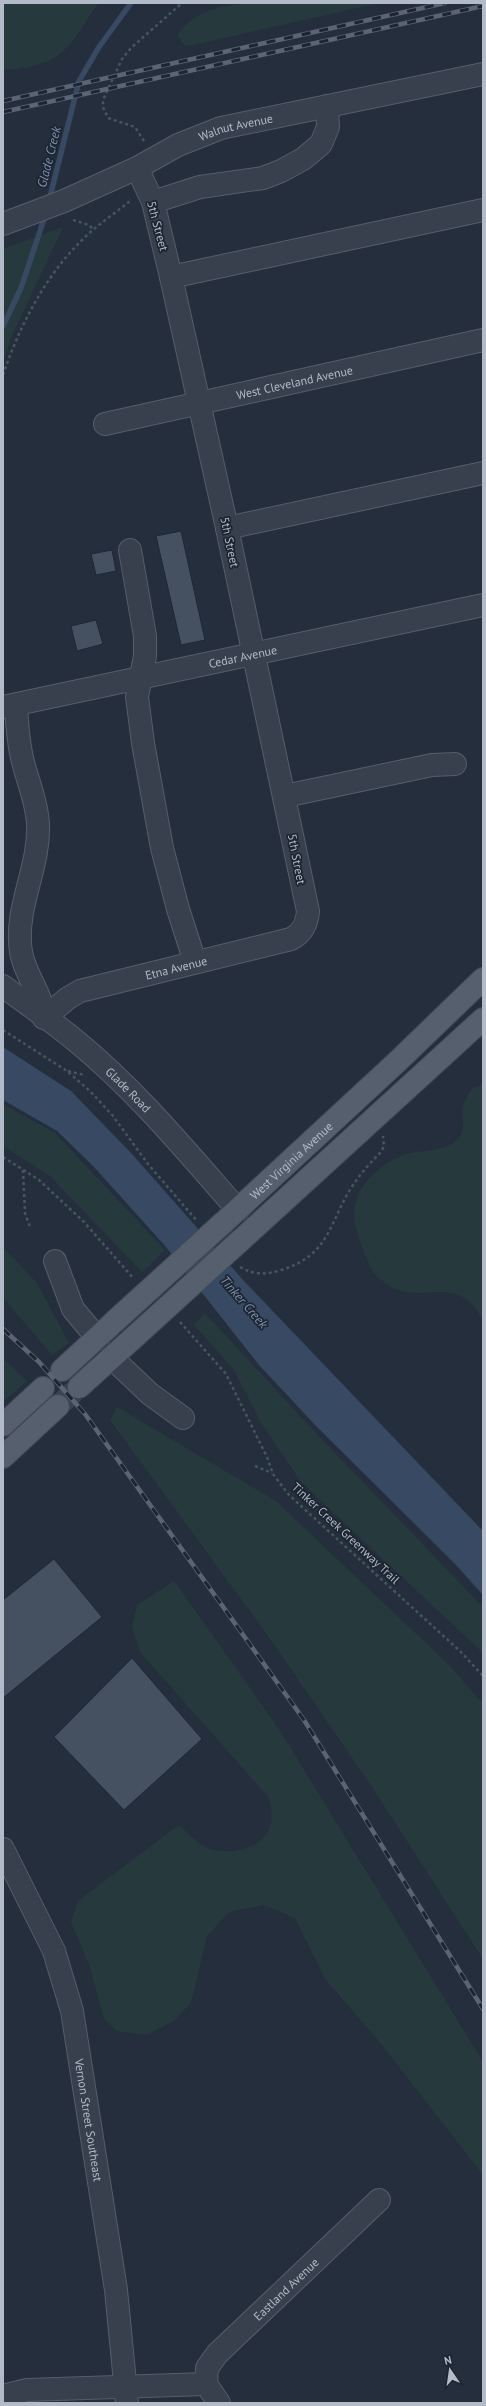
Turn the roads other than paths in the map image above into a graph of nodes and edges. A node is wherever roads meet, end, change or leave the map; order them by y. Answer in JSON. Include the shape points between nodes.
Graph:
{"nodes":[{"id":1,"x":483,"y":74,"type":"edge"},
{"id":2,"x":327,"y":106,"type":"junction"},
{"id":3,"x":137,"y":168,"type":"junction"},
{"id":4,"x":153,"y":202,"type":"junction"},
{"id":5,"x":483,"y":210,"type":"edge"},
{"id":6,"x":12,"y":221,"type":"edge"},
{"id":7,"x":171,"y":277,"type":"junction"},
{"id":8,"x":483,"y":340,"type":"edge"},
{"id":9,"x":199,"y":403,"type":"junction"},
{"id":10,"x":105,"y":424,"type":"dead end"},
{"id":11,"x":483,"y":473,"type":"edge"},
{"id":12,"x":227,"y":528,"type":"junction"},
{"id":13,"x":130,"y":550,"type":"dead end"},
{"id":14,"x":483,"y":605,"type":"edge"},
{"id":15,"x":254,"y":654,"type":"junction"},
{"id":16,"x":139,"y":680,"type":"junction"},
{"id":17,"x":10,"y":706,"type":"edge"},
{"id":18,"x":455,"y":764,"type":"dead end"},
{"id":19,"x":285,"y":796,"type":"junction"},
{"id":20,"x":307,"y":920,"type":"joint"},
{"id":21,"x":195,"y":962,"type":"junction"},
{"id":22,"x":483,"y":979,"type":"edge"},
{"id":23,"x":3,"y":986,"type":"edge"},
{"id":24,"x":44,"y":1018,"type":"junction"},
{"id":25,"x":483,"y":1019,"type":"edge"},
{"id":26,"x":231,"y":1216,"type":"junction"},
{"id":27,"x":55,"y":1261,"type":"dead end"},
{"id":28,"x":98,"y":1339,"type":"junction"},
{"id":29,"x":112,"y":1358,"type":"junction"},
{"id":30,"x":62,"y":1370,"type":"tunnel mouth"},
{"id":31,"x":79,"y":1387,"type":"tunnel mouth"},
{"id":32,"x":43,"y":1388,"type":"tunnel mouth"},
{"id":33,"x":58,"y":1406,"type":"tunnel mouth"},
{"id":34,"x":183,"y":1418,"type":"dead end"},
{"id":35,"x":3,"y":1425,"type":"edge"},
{"id":36,"x":3,"y":1457,"type":"edge"},
{"id":37,"x":3,"y":1850,"type":"edge"},
{"id":38,"x":379,"y":2200,"type":"dead end"},
{"id":39,"x":206,"y":2384,"type":"junction"},
{"id":40,"x":127,"y":2395,"type":"edge"},
{"id":41,"x":3,"y":2396,"type":"edge"},
{"id":42,"x":218,"y":2403,"type":"edge"}],
"edges":[{"from":1,"to":2,"type":"street","name":"Walnut Avenue"},
{"from":2,"to":3,"type":"street","name":"Walnut Avenue","via":[[221,128],[178,145]]},
{"from":2,"to":4,"type":"street","via":[[328,127],[322,144],[303,159],[263,178],[200,187]]},
{"from":3,"to":4,"type":"street","name":"5th Street"},
{"from":3,"to":6,"type":"street","name":"Walnut Avenue","via":[[66,210]]},
{"from":4,"to":7,"type":"street","name":"5th Street"},
{"from":5,"to":7,"type":"street"},
{"from":7,"to":9,"type":"street","name":"5th Street"},
{"from":8,"to":9,"type":"street","name":"West Cleveland Avenue"},
{"from":9,"to":10,"type":"street","name":"West Cleveland Avenue"},
{"from":9,"to":12,"type":"street","name":"5th Street"},
{"from":11,"to":12,"type":"street"},
{"from":12,"to":15,"type":"street","name":"5th Street"},
{"from":13,"to":16,"type":"street","via":[[145,636],[145,656]]},
{"from":14,"to":15,"type":"street","name":"Cedar Avenue"},
{"from":15,"to":16,"type":"street","name":"Cedar Avenue"},
{"from":15,"to":19,"type":"street","name":"5th Street"},
{"from":16,"to":17,"type":"street","name":"Cedar Avenue"},
{"from":16,"to":21,"type":"street","via":[[137,697],[162,848]]},
{"from":17,"to":24,"type":"street","via":[[37,810],[38,825],[37,844],[21,914],[21,953],[27,972],[41,997]]},
{"from":18,"to":19,"type":"street","via":[[432,765]]},
{"from":19,"to":20,"type":"street","name":"5th Street","via":[[308,911]]},
{"from":20,"to":21,"type":"street","name":"Etna Avenue","via":[[302,930],[291,939]]},
{"from":21,"to":24,"type":"street","name":"Etna Avenue","via":[[80,991]]},
{"from":22,"to":26,"type":"main road","name":"West Virginia Avenue"},
{"from":23,"to":24,"type":"street","name":"Glade Road"},
{"from":24,"to":26,"type":"street","name":"Glade Road","via":[[76,1041],[158,1119]]},
{"from":25,"to":29,"type":"main road","name":"West Virginia Avenue","bridge":true},
{"from":26,"to":28,"type":"main road","name":"West Virginia Avenue","bridge":true},
{"from":27,"to":28,"type":"street","via":[[72,1309]]},
{"from":28,"to":30,"type":"main road","name":"West Virginia Avenue"},
{"from":29,"to":31,"type":"main road","name":"West Virginia Avenue"},
{"from":29,"to":34,"type":"street","via":[[150,1394]]},
{"from":32,"to":35,"type":"main road"},
{"from":33,"to":36,"type":"main road"},
{"from":37,"to":40,"type":"street","name":"Vernon Street Southeast","via":[[54,1951],[72,2011],[116,2290]]},
{"from":38,"to":39,"type":"street","name":"Eastland Avenue","via":[[217,2354],[207,2368]]},
{"from":39,"to":40,"type":"street"},
{"from":39,"to":42,"type":"street"},
{"from":40,"to":41,"type":"street","via":[[27,2390]]}]}
